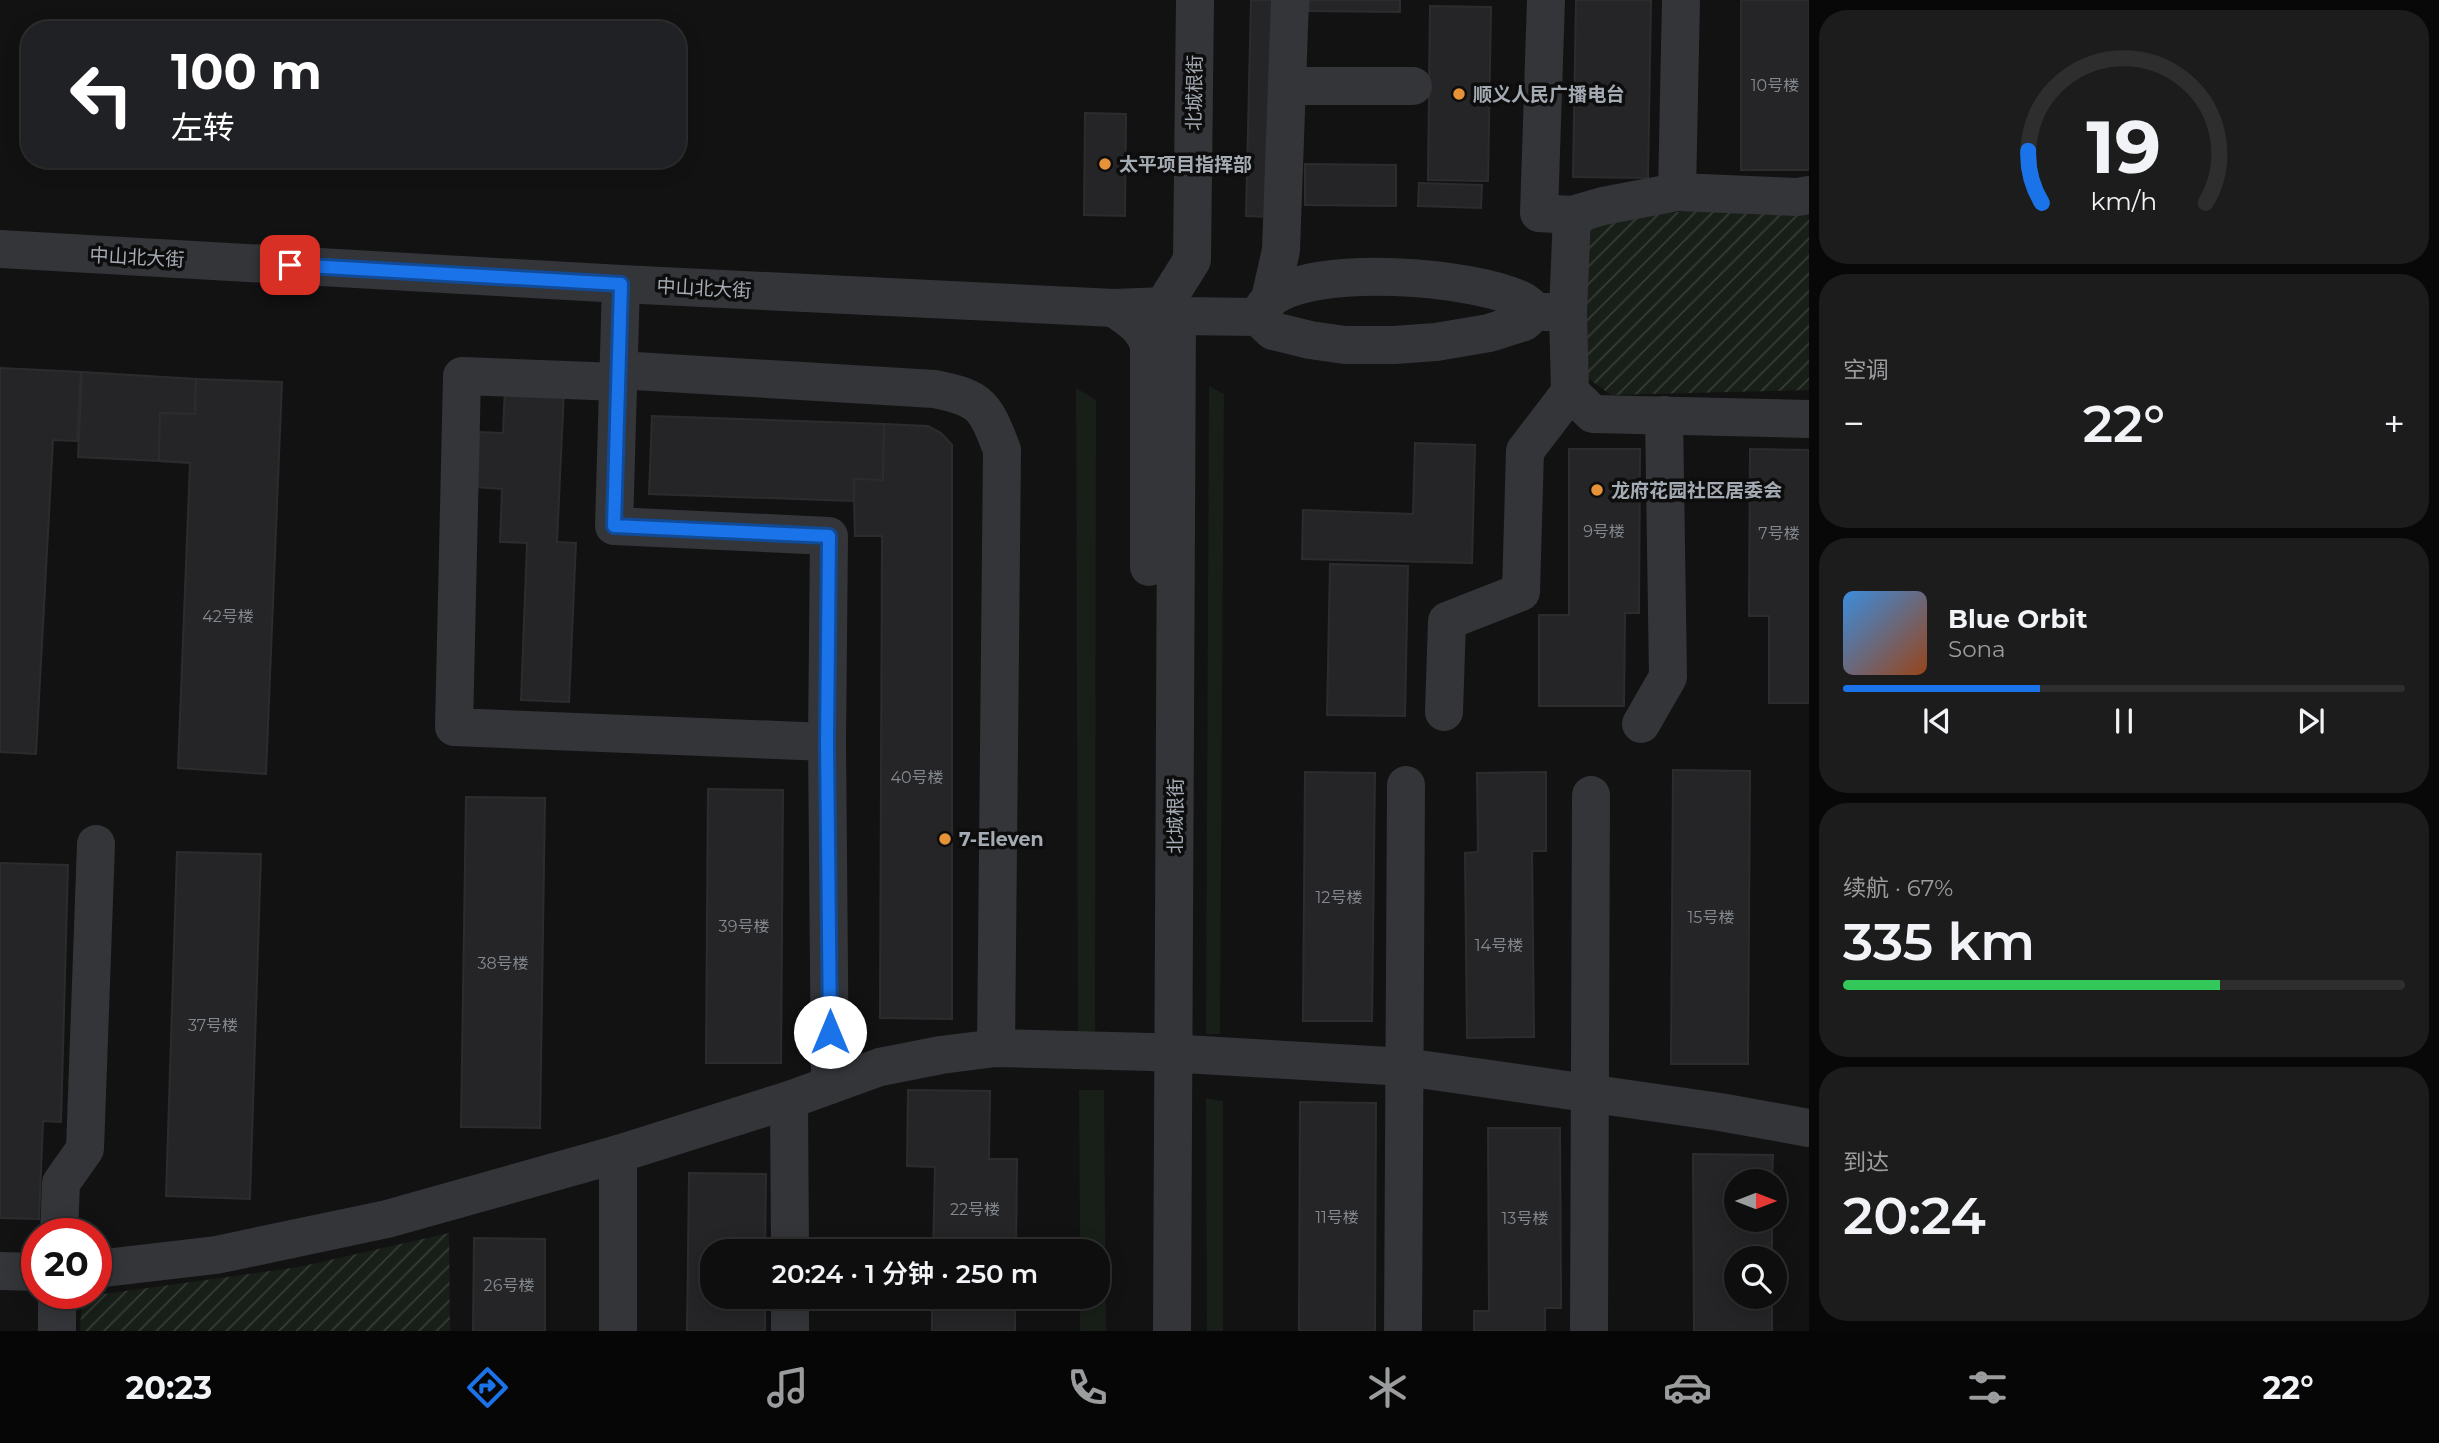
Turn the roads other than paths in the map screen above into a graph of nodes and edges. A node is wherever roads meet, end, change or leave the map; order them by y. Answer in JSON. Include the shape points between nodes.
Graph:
{"nodes":[{"id":1,"x":1195,"y":0,"type":"edge"},
{"id":2,"x":1290,"y":0,"type":"edge"},
{"id":3,"x":1546,"y":0,"type":"edge"},
{"id":4,"x":1681,"y":0,"type":"edge"},
{"id":5,"x":1287,"y":86,"type":"junction"},
{"id":6,"x":1413,"y":86,"type":"dead end"},
{"id":7,"x":1677,"y":192,"type":"junction"},
{"id":8,"x":1809,"y":195,"type":"edge"},
{"id":9,"x":1572,"y":215,"type":"junction"},
{"id":10,"x":0,"y":249,"type":"edge"},
{"id":11,"x":621,"y":284,"type":"junction"},
{"id":12,"x":1264,"y":308,"type":"junction"},
{"id":13,"x":1552,"y":312,"type":"junction"},
{"id":14,"x":1163,"y":319,"type":"junction"},
{"id":15,"x":618,"y":376,"type":"junction"},
{"id":16,"x":1570,"y":392,"type":"junction"},
{"id":17,"x":1664,"y":415,"type":"junction"},
{"id":18,"x":1809,"y":419,"type":"edge"},
{"id":19,"x":1444,"y":712,"type":"dead end"},
{"id":20,"x":1641,"y":723,"type":"dead end"},
{"id":21,"x":827,"y":742,"type":"junction"},
{"id":22,"x":1406,"y":785,"type":"dead end"},
{"id":23,"x":1591,"y":795,"type":"dead end"},
{"id":24,"x":96,"y":844,"type":"dead end"},
{"id":25,"x":996,"y":1048,"type":"junction"},
{"id":26,"x":1162,"y":1052,"type":"junction"},
{"id":27,"x":1405,"y":1067,"type":"junction"},
{"id":28,"x":830,"y":1085,"type":"junction"},
{"id":29,"x":1590,"y":1094,"type":"junction"},
{"id":30,"x":789,"y":1100,"type":"junction"},
{"id":31,"x":1809,"y":1128,"type":"edge"},
{"id":32,"x":618,"y":1154,"type":"junction"},
{"id":33,"x":60,"y":1218,"type":"edge"},
{"id":34,"x":790,"y":1239,"type":"edge"},
{"id":35,"x":112,"y":1267,"type":"edge"},
{"id":36,"x":0,"y":1270,"type":"edge"},
{"id":37,"x":21,"y":1271,"type":"edge"},
{"id":38,"x":57,"y":1309,"type":"edge"},
{"id":39,"x":790,"y":1309,"type":"edge"},
{"id":40,"x":57,"y":1331,"type":"edge"},
{"id":41,"x":618,"y":1331,"type":"edge"},
{"id":42,"x":790,"y":1331,"type":"edge"},
{"id":43,"x":1149,"y":1331,"type":"edge"},
{"id":44,"x":1172,"y":1331,"type":"edge"},
{"id":45,"x":1403,"y":1331,"type":"edge"},
{"id":46,"x":1589,"y":1331,"type":"edge"}],
"edges":[{"from":1,"to":14,"type":"street","name":"北城根街","via":[[1192,260]]},
{"from":2,"to":5,"type":"street"},
{"from":3,"to":9,"type":"street","via":[[1539,213]]},
{"from":4,"to":7,"type":"street"},
{"from":5,"to":6,"type":"street"},
{"from":5,"to":12,"type":"street","via":[[1281,250]]},
{"from":7,"to":8,"type":"street"},
{"from":7,"to":9,"type":"street"},
{"from":9,"to":13,"type":"street"},
{"from":10,"to":11,"type":"street","name":"中山北大街"},
{"from":11,"to":14,"type":"street","name":"中山北大街","via":[[1114,308],[1137,324]]},
{"from":11,"to":15,"type":"street"},
{"from":12,"to":13,"type":"street","via":[[1293,288],[1339,277],[1447,281]]},
{"from":12,"to":13,"type":"street","via":[[1273,331],[1345,345],[1436,342],[1489,333]]},
{"from":12,"to":14,"type":"street"},
{"from":13,"to":16,"type":"street"},
{"from":14,"to":26,"type":"street","name":"北城根街","via":[[1149,345]]},
{"from":15,"to":21,"type":"street","via":[[614,526],[829,536]]},
{"from":15,"to":21,"type":"street","via":[[462,376],[454,727]]},
{"from":15,"to":25,"type":"street","via":[[934,389],[965,395],[989,414],[1002,450]]},
{"from":16,"to":17,"type":"street","via":[[1593,414]]},
{"from":16,"to":19,"type":"street","via":[[1525,451],[1521,592],[1447,621]]},
{"from":17,"to":18,"type":"street"},
{"from":17,"to":20,"type":"street","via":[[1668,677]]},
{"from":21,"to":28,"type":"street"},
{"from":22,"to":27,"type":"street"},
{"from":23,"to":29,"type":"street"},
{"from":24,"to":33,"type":"street","via":[[85,1149],[61,1183]]},
{"from":25,"to":26,"type":"street"},
{"from":25,"to":28,"type":"street","via":[[880,1067]]},
{"from":26,"to":27,"type":"street"},
{"from":26,"to":43,"type":"street","name":"北城根街"},
{"from":26,"to":44,"type":"street","name":"北城根街"},
{"from":27,"to":29,"type":"street"},
{"from":27,"to":45,"type":"street"},
{"from":28,"to":30,"type":"street"},
{"from":29,"to":31,"type":"street"},
{"from":29,"to":46,"type":"street"},
{"from":30,"to":32,"type":"street"},
{"from":30,"to":34,"type":"street"},
{"from":32,"to":35,"type":"street","via":[[349,1228],[216,1255]]},
{"from":32,"to":41,"type":"street"},
{"from":36,"to":37,"type":"street"},
{"from":38,"to":40,"type":"street"},
{"from":39,"to":42,"type":"street"}]}
